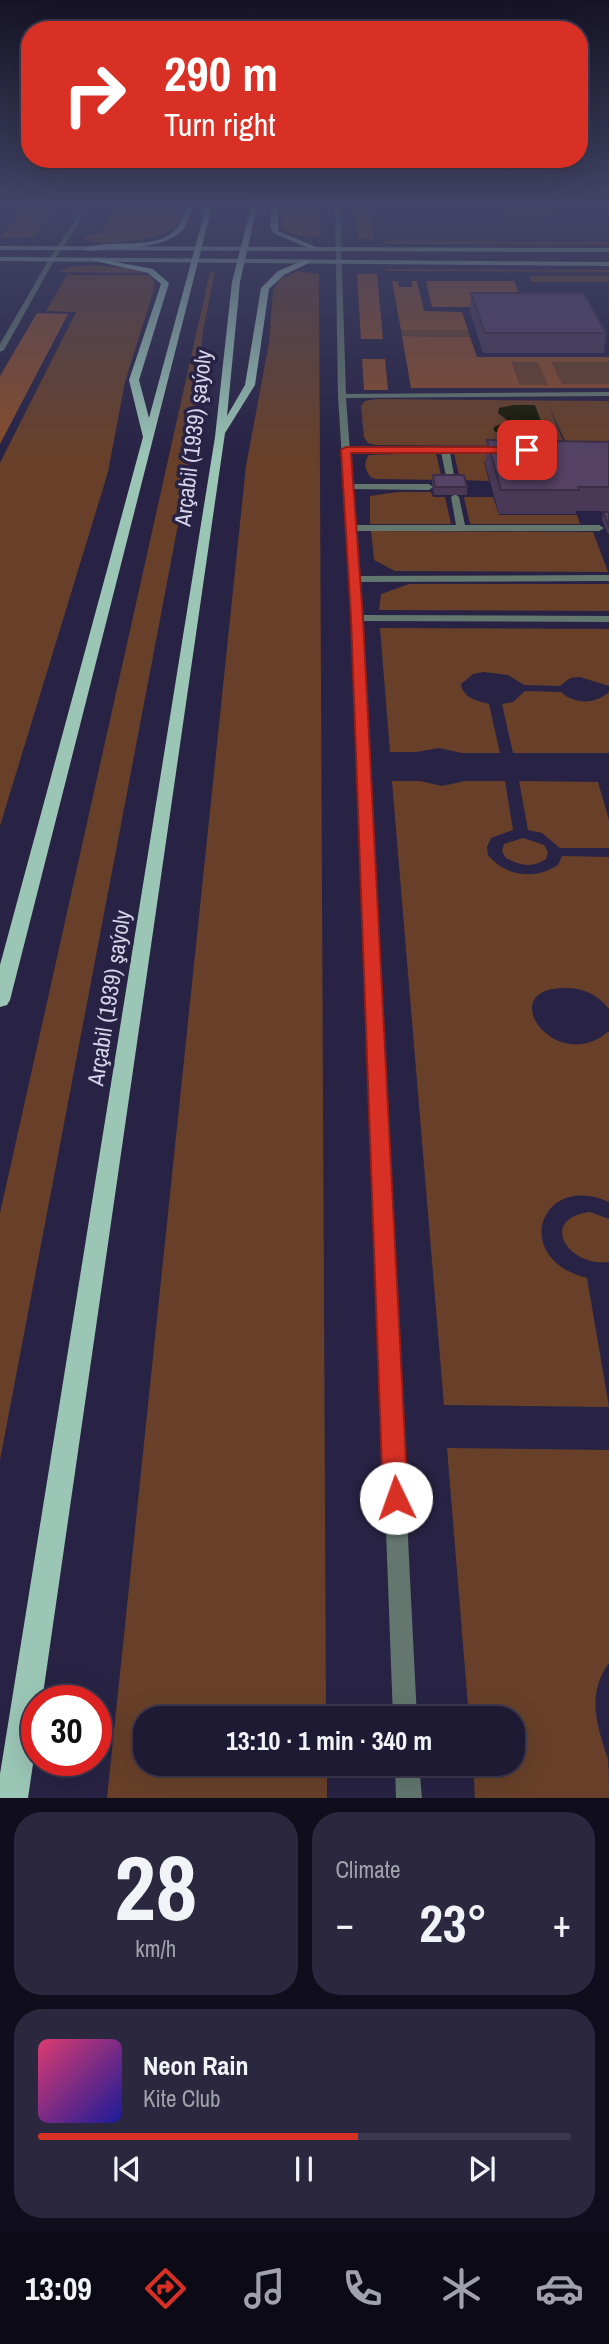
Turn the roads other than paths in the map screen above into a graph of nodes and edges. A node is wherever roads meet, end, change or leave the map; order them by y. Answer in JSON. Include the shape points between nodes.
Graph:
{"nodes":[{"id":1,"x":34,"y":291,"type":"edge"},
{"id":2,"x":162,"y":291,"type":"edge"},
{"id":3,"x":187,"y":291,"type":"edge"},
{"id":4,"x":235,"y":291,"type":"edge"},
{"id":5,"x":265,"y":291,"type":"edge"},
{"id":6,"x":338,"y":291,"type":"edge"},
{"id":7,"x":0,"y":350,"type":"edge"},
{"id":8,"x":609,"y":394,"type":"edge"},
{"id":9,"x":342,"y":396,"type":"junction"},
{"id":10,"x":220,"y":437,"type":"junction"},
{"id":11,"x":149,"y":442,"type":"junction"},
{"id":12,"x":346,"y":450,"type":"junction"},
{"id":13,"x":445,"y":450,"type":"junction"},
{"id":14,"x":513,"y":450,"type":"edge"},
{"id":15,"x":451,"y":481,"type":"edge"},
{"id":16,"x":348,"y":486,"type":"junction"},
{"id":17,"x":429,"y":487,"type":"dead end"},
{"id":18,"x":455,"y":497,"type":"edge"},
{"id":19,"x":351,"y":528,"type":"junction"},
{"id":20,"x":461,"y":528,"type":"junction"},
{"id":21,"x":599,"y":528,"type":"dead end"},
{"id":22,"x":609,"y":578,"type":"edge"},
{"id":23,"x":354,"y":579,"type":"junction"},
{"id":24,"x":357,"y":618,"type":"junction"},
{"id":25,"x":609,"y":619,"type":"edge"},
{"id":26,"x":0,"y":1000,"type":"edge"},
{"id":27,"x":404,"y":1706,"type":"edge"},
{"id":28,"x":408,"y":1776,"type":"edge"},
{"id":29,"x":12,"y":1798,"type":"edge"},
{"id":30,"x":409,"y":1798,"type":"edge"}],
"edges":[{"from":1,"to":7,"type":"street"},
{"from":2,"to":11,"type":"main road","via":[[134,380]]},
{"from":3,"to":11,"type":"main road","name":"Arçabil (1939) şaýoly"},
{"from":4,"to":10,"type":"main road","name":"Arçabil (1939) şaýoly"},
{"from":5,"to":10,"type":"main road","via":[[250,385]]},
{"from":6,"to":9,"type":"street"},
{"from":8,"to":9,"type":"street"},
{"from":9,"to":12,"type":"street"},
{"from":10,"to":29,"type":"main road","name":"Arçabil (1939) şaýoly"},
{"from":11,"to":26,"type":"main road","name":"Arçabil (1939) şaýoly"},
{"from":12,"to":13,"type":"street"},
{"from":12,"to":16,"type":"street"},
{"from":13,"to":14,"type":"street"},
{"from":13,"to":15,"type":"street"},
{"from":16,"to":17,"type":"street"},
{"from":16,"to":19,"type":"street"},
{"from":18,"to":20,"type":"street"},
{"from":19,"to":20,"type":"street"},
{"from":19,"to":23,"type":"street"},
{"from":20,"to":21,"type":"street"},
{"from":22,"to":23,"type":"street"},
{"from":23,"to":24,"type":"street"},
{"from":24,"to":25,"type":"street"},
{"from":24,"to":27,"type":"street"},
{"from":28,"to":30,"type":"street"}]}
